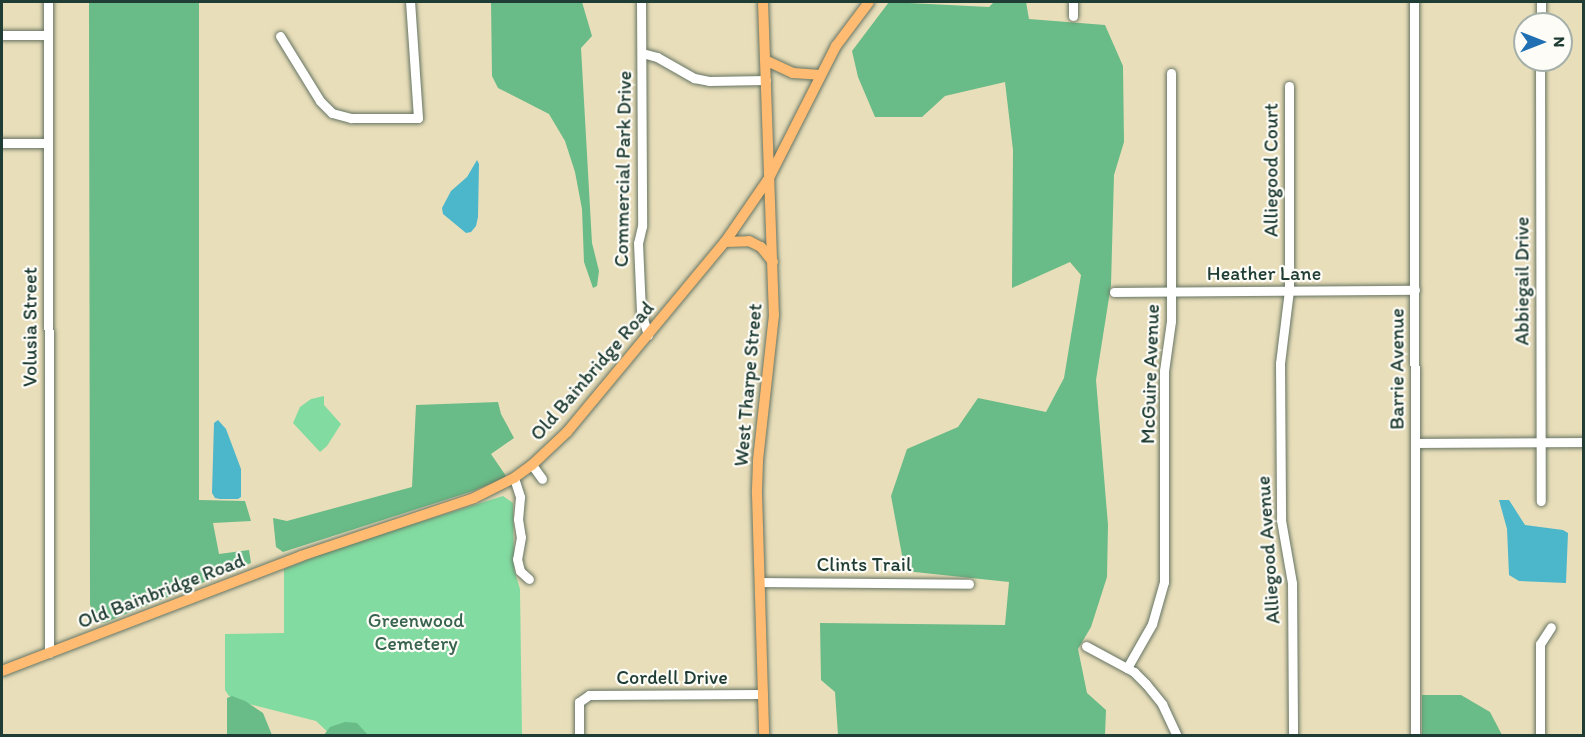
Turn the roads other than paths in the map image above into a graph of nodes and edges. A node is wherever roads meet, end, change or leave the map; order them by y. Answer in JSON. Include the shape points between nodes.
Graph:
{"nodes":[{"id":1,"x":48,"y":2,"type":"edge"},
{"id":2,"x":410,"y":2,"type":"edge"},
{"id":3,"x":641,"y":2,"type":"edge"},
{"id":4,"x":763,"y":2,"type":"edge"},
{"id":5,"x":868,"y":2,"type":"edge"},
{"id":6,"x":1073,"y":2,"type":"edge"},
{"id":7,"x":1414,"y":2,"type":"edge"},
{"id":8,"x":1073,"y":16,"type":"dead end"},
{"id":9,"x":2,"y":35,"type":"edge"},
{"id":10,"x":48,"y":35,"type":"junction"},
{"id":11,"x":280,"y":36,"type":"dead end"},
{"id":12,"x":642,"y":53,"type":"junction"},
{"id":13,"x":765,"y":60,"type":"junction"},
{"id":14,"x":1540,"y":72,"type":"edge"},
{"id":15,"x":1171,"y":73,"type":"dead end"},
{"id":16,"x":820,"y":75,"type":"junction"},
{"id":17,"x":766,"y":80,"type":"junction"},
{"id":18,"x":1289,"y":86,"type":"dead end"},
{"id":19,"x":2,"y":143,"type":"edge"},
{"id":20,"x":47,"y":143,"type":"junction"},
{"id":21,"x":769,"y":177,"type":"junction"},
{"id":22,"x":725,"y":242,"type":"junction"},
{"id":23,"x":773,"y":262,"type":"junction"},
{"id":24,"x":1415,"y":290,"type":"junction"},
{"id":25,"x":1290,"y":291,"type":"junction"},
{"id":26,"x":1114,"y":292,"type":"dead end"},
{"id":27,"x":1171,"y":292,"type":"junction"},
{"id":28,"x":648,"y":335,"type":"junction"},
{"id":29,"x":1584,"y":442,"type":"edge"},
{"id":30,"x":1415,"y":443,"type":"junction"},
{"id":31,"x":1540,"y":443,"type":"junction"},
{"id":32,"x":532,"y":465,"type":"junction"},
{"id":33,"x":514,"y":478,"type":"junction"},
{"id":34,"x":542,"y":479,"type":"dead end"},
{"id":35,"x":1540,"y":501,"type":"dead end"},
{"id":36,"x":529,"y":579,"type":"dead end"},
{"id":37,"x":759,"y":582,"type":"junction"},
{"id":38,"x":969,"y":584,"type":"dead end"},
{"id":39,"x":1551,"y":627,"type":"dead end"},
{"id":40,"x":1086,"y":646,"type":"dead end"},
{"id":41,"x":49,"y":653,"type":"junction"},
{"id":42,"x":1126,"y":668,"type":"junction"},
{"id":43,"x":2,"y":671,"type":"edge"},
{"id":44,"x":763,"y":694,"type":"junction"},
{"id":45,"x":579,"y":735,"type":"edge"},
{"id":46,"x":764,"y":735,"type":"edge"},
{"id":47,"x":1177,"y":735,"type":"edge"},
{"id":48,"x":1293,"y":735,"type":"edge"},
{"id":49,"x":1415,"y":735,"type":"edge"},
{"id":50,"x":1540,"y":735,"type":"edge"}],
"edges":[{"from":1,"to":10,"type":"street","name":"Volusia Street"},
{"from":2,"to":11,"type":"street","via":[[417,118],[351,118],[332,113]]},
{"from":3,"to":12,"type":"street","name":"Commercial Park Drive"},
{"from":4,"to":13,"type":"main road","name":"West Tharpe Street"},
{"from":5,"to":16,"type":"main road","name":"Old Bainbridge Road"},
{"from":6,"to":8,"type":"street"},
{"from":7,"to":24,"type":"street","name":"Barrie Avenue"},
{"from":9,"to":10,"type":"street"},
{"from":10,"to":20,"type":"street","name":"Volusia Street"},
{"from":12,"to":17,"type":"street","via":[[694,78]]},
{"from":12,"to":28,"type":"street","name":"Commercial Park Drive","via":[[642,226],[638,243],[641,313]]},
{"from":13,"to":16,"type":"main road","via":[[793,73]]},
{"from":13,"to":17,"type":"main road","name":"West Tharpe Street"},
{"from":14,"to":31,"type":"street","name":"Abbiegail Drive"},
{"from":15,"to":27,"type":"street","name":"McGuire Avenue"},
{"from":16,"to":21,"type":"main road","name":"Old Bainbridge Road"},
{"from":17,"to":21,"type":"main road","name":"West Tharpe Street"},
{"from":18,"to":25,"type":"street","name":"Alliegood Court"},
{"from":19,"to":20,"type":"street"},
{"from":20,"to":41,"type":"street","name":"Volusia Street"},
{"from":21,"to":22,"type":"main road","name":"Old Bainbridge Road"},
{"from":21,"to":23,"type":"main road","name":"West Tharpe Street"},
{"from":22,"to":23,"type":"main road","via":[[749,241],[761,246]]},
{"from":22,"to":28,"type":"main road","name":"Old Bainbridge Road"},
{"from":23,"to":37,"type":"main road","name":"West Tharpe Street","via":[[773,334],[758,461]]},
{"from":24,"to":25,"type":"street","name":"Heather Lane"},
{"from":24,"to":30,"type":"street","name":"Barrie Avenue"},
{"from":25,"to":27,"type":"street","name":"Heather Lane"},
{"from":25,"to":48,"type":"street","name":"Alliegood Avenue","via":[[1280,363],[1281,520],[1292,583]]},
{"from":26,"to":27,"type":"street","name":"Heather Lane"},
{"from":27,"to":42,"type":"street","name":"McGuire Avenue","via":[[1170,339],[1164,371],[1164,582],[1152,624]]},
{"from":28,"to":32,"type":"main road","name":"Old Bainbridge Road","via":[[567,432]]},
{"from":29,"to":31,"type":"street"},
{"from":30,"to":31,"type":"street"},
{"from":30,"to":49,"type":"street","name":"Barrie Avenue"},
{"from":31,"to":35,"type":"street","name":"Abbiegail Drive"},
{"from":32,"to":33,"type":"main road","name":"Old Bainbridge Road"},
{"from":32,"to":34,"type":"street"},
{"from":33,"to":36,"type":"street","via":[[520,497],[517,559],[520,571]]},
{"from":33,"to":41,"type":"main road","name":"Old Bainbridge Road","via":[[474,498],[301,556]]},
{"from":37,"to":38,"type":"street","name":"Clints Trail"},
{"from":37,"to":44,"type":"main road","name":"West Tharpe Street"},
{"from":39,"to":50,"type":"street","via":[[1540,644]]},
{"from":40,"to":42,"type":"street"},
{"from":41,"to":43,"type":"main road","name":"Old Bainbridge Road"},
{"from":42,"to":47,"type":"street","via":[[1155,694]]},
{"from":44,"to":45,"type":"street","name":"Cordell Drive","via":[[589,695],[579,704]]},
{"from":44,"to":46,"type":"main road","name":"West Tharpe Street"}]}
